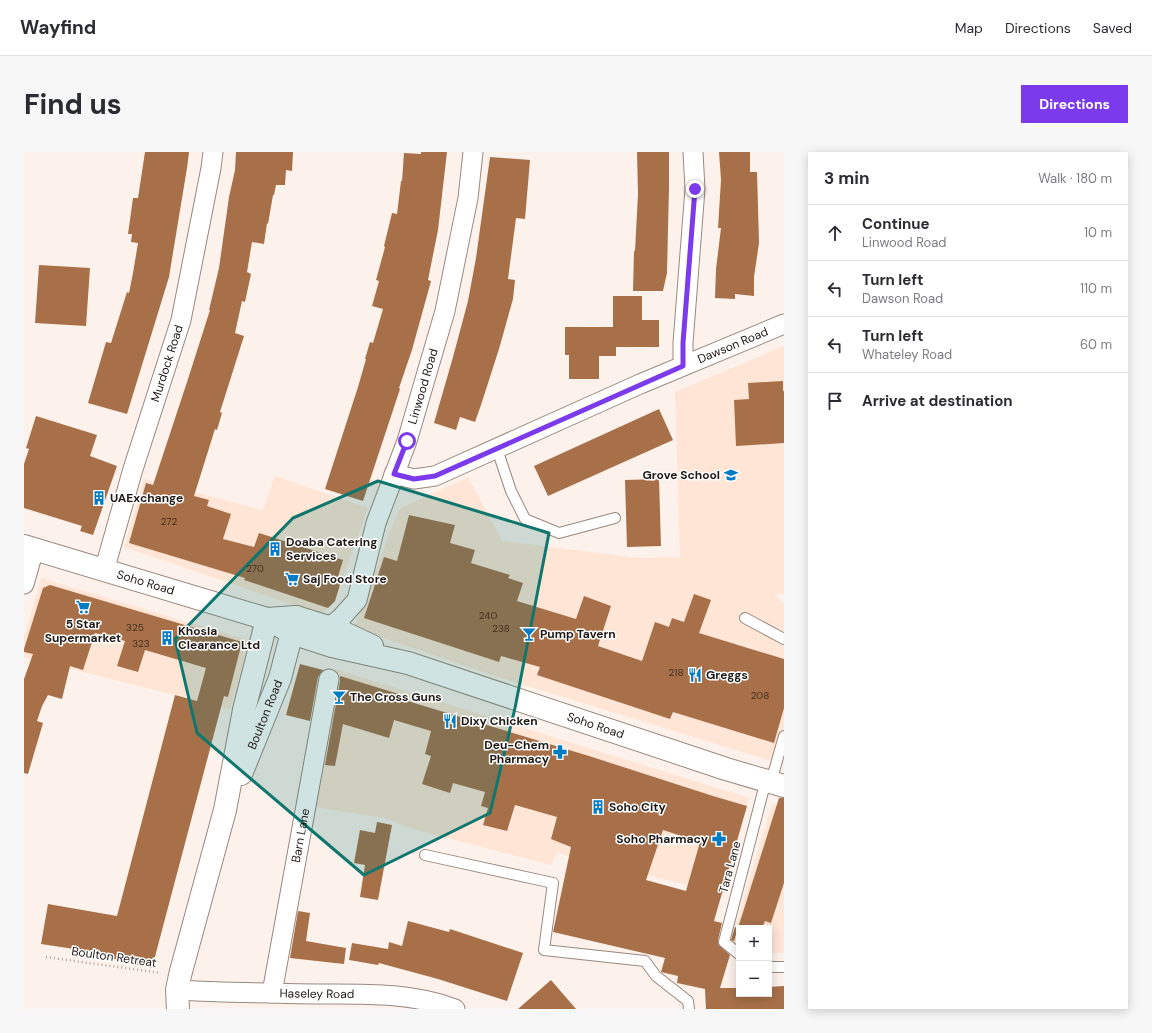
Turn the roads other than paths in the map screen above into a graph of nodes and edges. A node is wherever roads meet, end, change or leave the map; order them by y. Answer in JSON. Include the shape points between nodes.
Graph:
{"nodes":[{"id":1,"x":213,"y":152,"type":"edge"},
{"id":2,"x":473,"y":152,"type":"edge"},
{"id":3,"x":693,"y":152,"type":"edge"},
{"id":4,"x":784,"y":324,"type":"edge"},
{"id":5,"x":683,"y":366,"type":"junction"},
{"id":6,"x":497,"y":449,"type":"junction"},
{"id":7,"x":394,"y":474,"type":"junction"},
{"id":8,"x":615,"y":518,"type":"dead end"},
{"id":9,"x":29,"y":547,"type":"edge"},
{"id":10,"x":104,"y":570,"type":"junction"},
{"id":11,"x":24,"y":584,"type":"edge"},
{"id":12,"x":745,"y":618,"type":"dead end"},
{"id":13,"x":267,"y":619,"type":"junction"},
{"id":14,"x":294,"y":625,"type":"junction"},
{"id":15,"x":329,"y":627,"type":"junction"},
{"id":16,"x":784,"y":639,"type":"edge"},
{"id":17,"x":408,"y":663,"type":"junction"},
{"id":18,"x":329,"y":679,"type":"dead end"},
{"id":19,"x":784,"y":736,"type":"edge"},
{"id":20,"x":774,"y":783,"type":"edge"},
{"id":21,"x":226,"y":810,"type":"junction"},
{"id":22,"x":425,"y":855,"type":"dead end"},
{"id":23,"x":736,"y":952,"type":"edge"},
{"id":24,"x":772,"y":967,"type":"edge"},
{"id":25,"x":784,"y":967,"type":"edge"},
{"id":26,"x":178,"y":991,"type":"edge"},
{"id":27,"x":272,"y":993,"type":"junction"},
{"id":28,"x":455,"y":1009,"type":"edge"},
{"id":29,"x":689,"y":1009,"type":"edge"}],
"edges":[{"from":1,"to":10,"type":"street","name":"Murdock Road","via":[[181,320],[132,469]]},
{"from":2,"to":7,"type":"street","name":"Linwood Road","via":[[468,198],[445,311],[407,441]]},
{"from":3,"to":5,"type":"street","via":[[695,189]]},
{"from":4,"to":5,"type":"street","name":"Dawson Road"},
{"from":5,"to":6,"type":"street","name":"Dawson Road"},
{"from":6,"to":7,"type":"street","name":"Dawson Road","via":[[435,476],[414,479]]},
{"from":6,"to":8,"type":"lane","via":[[511,491],[525,519],[559,533]]},
{"from":7,"to":15,"type":"street","name":"Linwood Road","via":[[376,523],[358,600]]},
{"from":9,"to":10,"type":"main road","name":"Soho Road"},
{"from":9,"to":11,"type":"street"},
{"from":10,"to":13,"type":"main road","name":"Soho Road"},
{"from":12,"to":16,"type":"lane"},
{"from":13,"to":14,"type":"main road","name":"Soho Road"},
{"from":13,"to":21,"type":"main road","name":"Boulton Road","via":[[244,710]]},
{"from":14,"to":15,"type":"main road","name":"Soho Road"},
{"from":14,"to":17,"type":"main road","name":"Soho Road","via":[[332,646]]},
{"from":14,"to":21,"type":"main road","name":"Boulton Road","via":[[280,678]]},
{"from":15,"to":17,"type":"main road","name":"Soho Road"},
{"from":17,"to":20,"type":"main road","name":"Soho Road"},
{"from":18,"to":27,"type":"street","name":"Barn Lane"},
{"from":19,"to":20,"type":"lane"},
{"from":20,"to":23,"type":"lane","name":"Tara Lane","via":[[724,942]]},
{"from":21,"to":26,"type":"main road","name":"Boulton Road"},
{"from":22,"to":29,"type":"lane","via":[[553,882],[544,950],[645,961],[656,976],[688,1001]]},
{"from":24,"to":25,"type":"lane"},
{"from":26,"to":27,"type":"street","name":"Haseley Road"},
{"from":27,"to":28,"type":"street","name":"Haseley Road","via":[[386,995],[423,1000]]}]}
